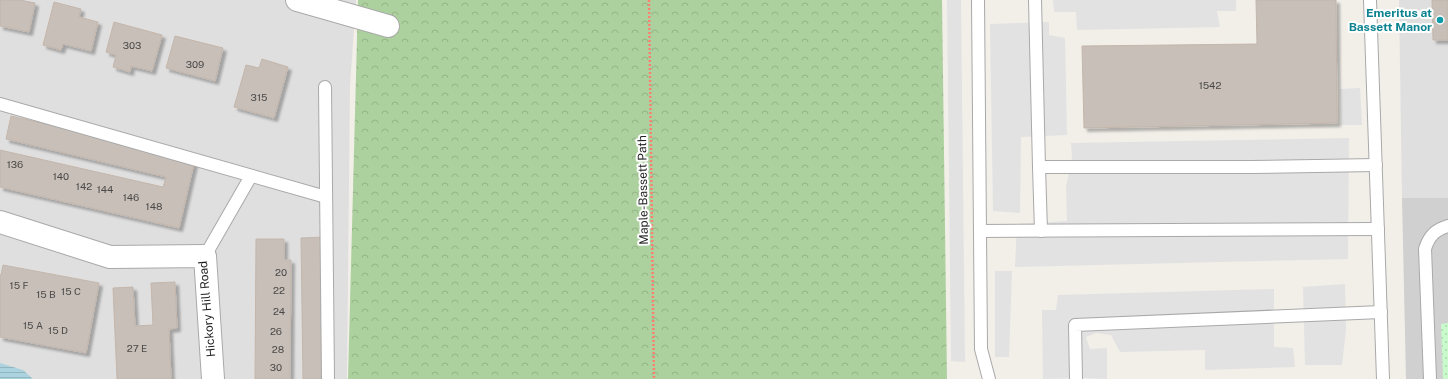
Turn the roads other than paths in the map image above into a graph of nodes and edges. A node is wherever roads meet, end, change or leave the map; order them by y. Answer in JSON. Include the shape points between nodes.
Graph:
{"nodes":[{"id":1,"x":297,"y":0,"type":"edge"},
{"id":2,"x":978,"y":0,"type":"edge"},
{"id":3,"x":1035,"y":0,"type":"edge"},
{"id":4,"x":1370,"y":0,"type":"edge"},
{"id":5,"x":388,"y":26,"type":"dead end"},
{"id":6,"x":325,"y":87,"type":"dead end"},
{"id":7,"x":0,"y":104,"type":"edge"},
{"id":8,"x":1376,"y":165,"type":"junction"},
{"id":9,"x":1040,"y":167,"type":"junction"},
{"id":10,"x":251,"y":176,"type":"junction"},
{"id":11,"x":326,"y":197,"type":"junction"},
{"id":12,"x":0,"y":222,"type":"edge"},
{"id":13,"x":1448,"y":226,"type":"edge"},
{"id":14,"x":1378,"y":229,"type":"junction"},
{"id":15,"x":1041,"y":231,"type":"junction"},
{"id":16,"x":981,"y":232,"type":"junction"},
{"id":17,"x":205,"y":256,"type":"junction"},
{"id":18,"x":1381,"y":312,"type":"junction"},
{"id":19,"x":213,"y":379,"type":"edge"},
{"id":20,"x":328,"y":379,"type":"edge"},
{"id":21,"x":989,"y":379,"type":"edge"},
{"id":22,"x":1076,"y":379,"type":"edge"},
{"id":23,"x":1383,"y":379,"type":"edge"},
{"id":24,"x":1430,"y":379,"type":"edge"}],
"edges":[{"from":1,"to":5,"type":"street"},
{"from":2,"to":16,"type":"lane"},
{"from":3,"to":9,"type":"lane"},
{"from":4,"to":8,"type":"lane"},
{"from":6,"to":11,"type":"lane"},
{"from":7,"to":10,"type":"lane"},
{"from":8,"to":9,"type":"lane"},
{"from":8,"to":14,"type":"lane"},
{"from":9,"to":15,"type":"lane"},
{"from":10,"to":11,"type":"lane"},
{"from":10,"to":17,"type":"lane"},
{"from":11,"to":20,"type":"lane"},
{"from":12,"to":17,"type":"street","name":"Hickory Hill Road","via":[[110,257]]},
{"from":13,"to":24,"type":"lane","via":[[1432,234],[1425,249]]},
{"from":14,"to":15,"type":"lane"},
{"from":14,"to":18,"type":"lane"},
{"from":15,"to":16,"type":"lane"},
{"from":16,"to":21,"type":"lane","via":[[982,350]]},
{"from":17,"to":19,"type":"street","name":"Hickory Hill Road"},
{"from":18,"to":22,"type":"lane","via":[[1075,325]]},
{"from":18,"to":23,"type":"lane"}]}
